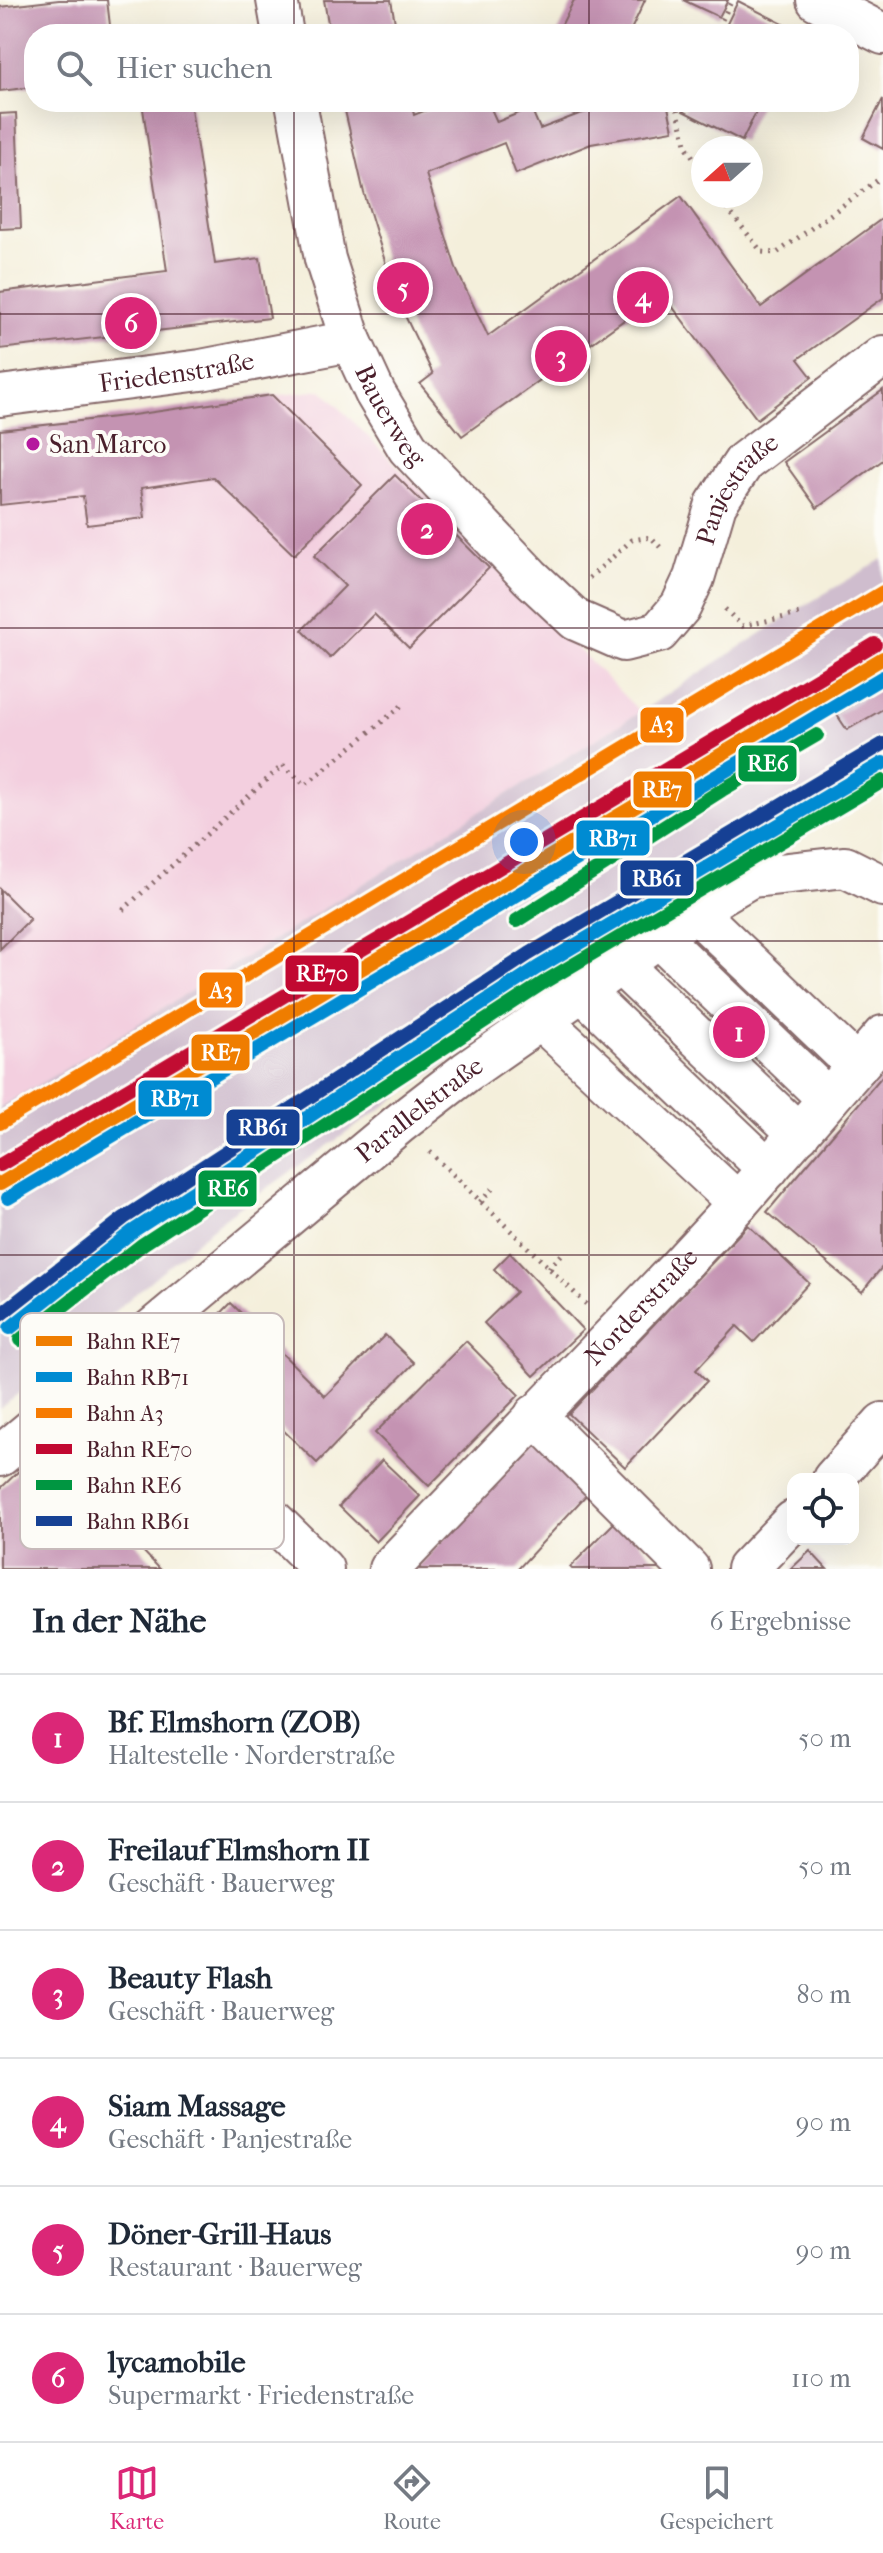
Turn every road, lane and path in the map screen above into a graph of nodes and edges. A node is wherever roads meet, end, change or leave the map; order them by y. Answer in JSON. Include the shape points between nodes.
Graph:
{"nodes":[{"id":1,"x":277,"y":0,"type":"edge"},
{"id":2,"x":732,"y":0,"type":"edge"},
{"id":3,"x":817,"y":0,"type":"edge"},
{"id":4,"x":281,"y":24,"type":"edge"},
{"id":5,"x":720,"y":24,"type":"edge"},
{"id":6,"x":883,"y":34,"type":"edge"},
{"id":7,"x":298,"y":112,"type":"edge"},
{"id":8,"x":678,"y":112,"type":"edge"},
{"id":9,"x":691,"y":154,"type":"edge"},
{"id":10,"x":878,"y":180,"type":"dead end"},
{"id":11,"x":727,"y":208,"type":"edge"},
{"id":12,"x":351,"y":341,"type":"junction"},
{"id":13,"x":883,"y":356,"type":"edge"},
{"id":14,"x":0,"y":396,"type":"edge"},
{"id":15,"x":632,"y":540,"type":"dead end"},
{"id":16,"x":599,"y":569,"type":"dead end"},
{"id":17,"x":624,"y":641,"type":"joint"},
{"id":18,"x":405,"y":703,"type":"dead end"},
{"id":19,"x":883,"y":886,"type":"edge"},
{"id":20,"x":123,"y":910,"type":"dead end"},
{"id":21,"x":696,"y":912,"type":"junction"},
{"id":22,"x":659,"y":937,"type":"junction"},
{"id":23,"x":620,"y":964,"type":"junction"},
{"id":24,"x":582,"y":991,"type":"junction"},
{"id":25,"x":540,"y":1019,"type":"junction"},
{"id":26,"x":883,"y":1036,"type":"edge"},
{"id":27,"x":857,"y":1066,"type":"junction"},
{"id":28,"x":828,"y":1099,"type":"junction"},
{"id":29,"x":400,"y":1123,"type":"junction"},
{"id":30,"x":799,"y":1134,"type":"junction"},
{"id":31,"x":768,"y":1169,"type":"junction"},
{"id":32,"x":496,"y":1185,"type":"dead end"},
{"id":33,"x":480,"y":1202,"type":"junction"},
{"id":34,"x":738,"y":1203,"type":"junction"},
{"id":35,"x":565,"y":1251,"type":"dead end"},
{"id":36,"x":549,"y":1268,"type":"junction"},
{"id":37,"x":174,"y":1313,"type":"edge"},
{"id":38,"x":616,"y":1333,"type":"junction"},
{"id":39,"x":535,"y":1415,"type":"junction"},
{"id":40,"x":883,"y":1423,"type":"edge"},
{"id":41,"x":20,"y":1440,"type":"edge"},
{"id":42,"x":0,"y":1456,"type":"edge"},
{"id":43,"x":838,"y":1473,"type":"edge"},
{"id":44,"x":787,"y":1527,"type":"edge"},
{"id":45,"x":284,"y":1531,"type":"edge"},
{"id":46,"x":323,"y":1569,"type":"edge"},
{"id":47,"x":389,"y":1569,"type":"edge"},
{"id":48,"x":689,"y":1569,"type":"edge"},
{"id":49,"x":747,"y":1569,"type":"edge"}],
"edges":[{"from":1,"to":4,"type":"street"},
{"from":2,"to":5,"type":"path"},
{"from":3,"to":6,"type":"street"},
{"from":7,"to":12,"type":"street","name":"Bauerweg","via":[[325,259]]},
{"from":8,"to":9,"type":"path"},
{"from":10,"to":11,"type":"path","via":[[777,253],[762,252]]},
{"from":12,"to":14,"type":"street","name":"Friedenstraße","via":[[201,370]]},
{"from":12,"to":17,"type":"street","name":"Bauerweg","via":[[408,448],[576,620]]},
{"from":13,"to":17,"type":"street","name":"Panjestraße","via":[[744,462],[716,504],[681,606],[659,632]]},
{"from":15,"to":16,"type":"path"},
{"from":18,"to":20,"type":"path","via":[[305,785],[283,765]]},
{"from":19,"to":21,"type":"street","name":"Parallelstraße","via":[[845,867],[751,877]]},
{"from":21,"to":22,"type":"street","name":"Parallelstraße"},
{"from":21,"to":27,"type":"street"},
{"from":22,"to":23,"type":"street","name":"Parallelstraße"},
{"from":22,"to":28,"type":"street"},
{"from":23,"to":24,"type":"street","name":"Parallelstraße"},
{"from":23,"to":30,"type":"street"},
{"from":24,"to":25,"type":"street","name":"Parallelstraße"},
{"from":24,"to":31,"type":"street"},
{"from":25,"to":29,"type":"street","name":"Parallelstraße"},
{"from":25,"to":34,"type":"street"},
{"from":26,"to":27,"type":"street","name":"Norderstraße"},
{"from":27,"to":28,"type":"street","name":"Norderstraße"},
{"from":28,"to":30,"type":"street","name":"Norderstraße"},
{"from":29,"to":33,"type":"path"},
{"from":29,"to":37,"type":"street","name":"Parallelstraße"},
{"from":30,"to":31,"type":"street","name":"Norderstraße"},
{"from":31,"to":34,"type":"street","name":"Norderstraße"},
{"from":32,"to":33,"type":"path"},
{"from":33,"to":36,"type":"path"},
{"from":34,"to":38,"type":"street","name":"Norderstraße"},
{"from":35,"to":36,"type":"path"},
{"from":36,"to":38,"type":"path"},
{"from":38,"to":39,"type":"street","name":"Norderstraße"},
{"from":39,"to":47,"type":"street","name":"Norderstraße"},
{"from":39,"to":48,"type":"street"},
{"from":40,"to":43,"type":"street"},
{"from":41,"to":42,"type":"street","name":"Parallelstraße"},
{"from":44,"to":49,"type":"street"},
{"from":45,"to":46,"type":"street"}]}
